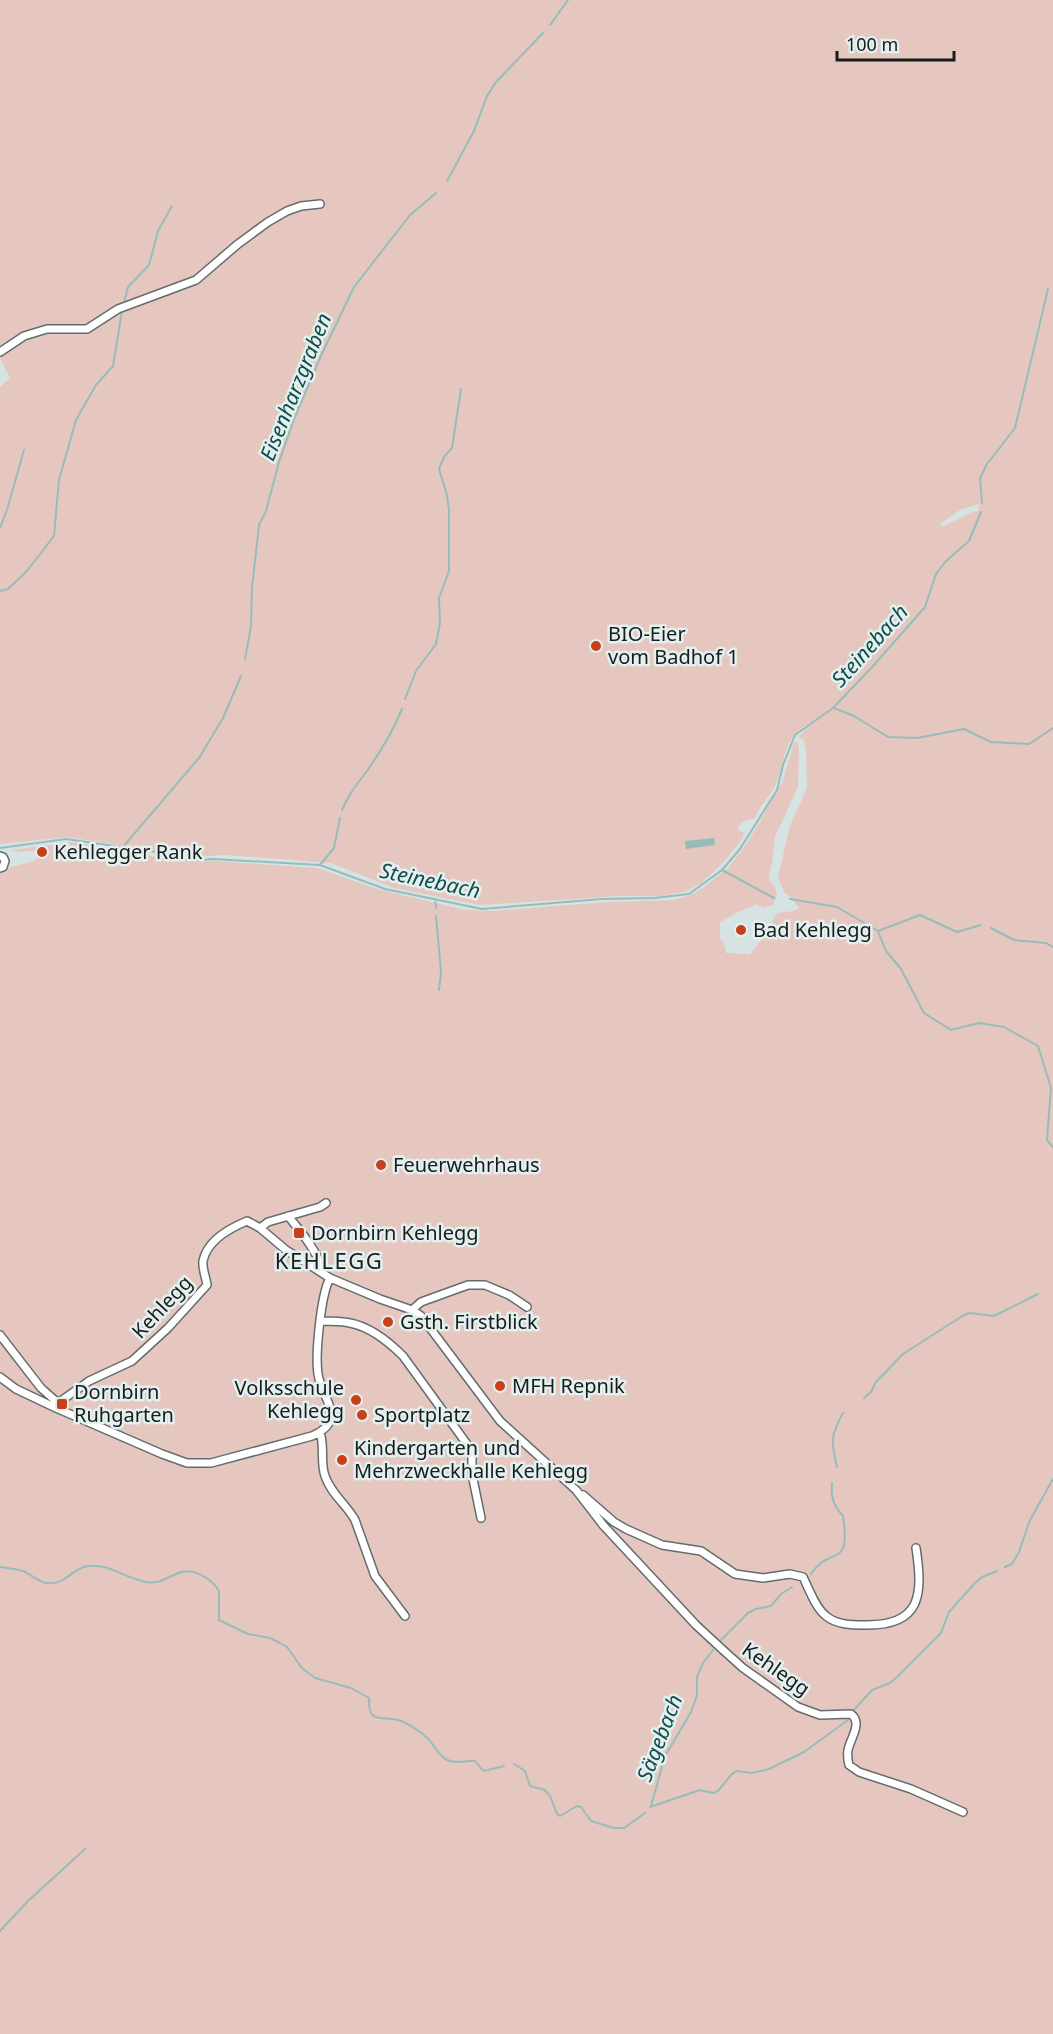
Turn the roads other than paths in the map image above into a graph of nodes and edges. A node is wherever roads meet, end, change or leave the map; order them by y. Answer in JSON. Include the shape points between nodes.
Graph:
{"nodes":[{"id":1,"x":320,"y":204,"type":"dead end"},
{"id":2,"x":0,"y":352,"type":"edge"},
{"id":3,"x":3,"y":858,"type":"edge"},
{"id":4,"x":0,"y":868,"type":"edge"},
{"id":5,"x":326,"y":1203,"type":"dead end"},
{"id":6,"x":288,"y":1216,"type":"junction"},
{"id":7,"x":260,"y":1228,"type":"junction"},
{"id":8,"x":321,"y":1272,"type":"junction"},
{"id":9,"x":330,"y":1278,"type":"junction"},
{"id":10,"x":527,"y":1307,"type":"dead end"},
{"id":11,"x":412,"y":1310,"type":"junction"},
{"id":12,"x":321,"y":1321,"type":"junction"},
{"id":13,"x":0,"y":1335,"type":"edge"},
{"id":14,"x":0,"y":1377,"type":"edge"},
{"id":15,"x":57,"y":1406,"type":"junction"},
{"id":16,"x":321,"y":1432,"type":"junction"},
{"id":17,"x":576,"y":1490,"type":"junction"},
{"id":18,"x":481,"y":1518,"type":"dead end"},
{"id":19,"x":916,"y":1548,"type":"dead end"},
{"id":20,"x":405,"y":1616,"type":"dead end"},
{"id":21,"x":963,"y":1812,"type":"dead end"}],
"edges":[{"from":1,"to":2,"type":"street","via":[[286,211],[268,222],[196,280],[118,309],[87,329],[47,329],[24,336]]},
{"from":3,"to":4,"type":"street"},
{"from":5,"to":6,"type":"street","name":"Kehlegg"},
{"from":6,"to":7,"type":"street","name":"Kehlegg"},
{"from":6,"to":8,"type":"street","via":[[306,1237]]},
{"from":7,"to":8,"type":"street","name":"Kehlegg"},
{"from":7,"to":15,"type":"street","name":"Kehlegg","via":[[247,1221],[219,1236],[203,1260],[207,1285],[168,1328],[132,1361],[89,1381]]},
{"from":8,"to":9,"type":"street","name":"Kehlegg"},
{"from":9,"to":11,"type":"street","name":"Kehlegg"},
{"from":9,"to":12,"type":"street","via":[[322,1296]]},
{"from":10,"to":11,"type":"street","via":[[485,1285],[468,1285],[421,1302]]},
{"from":11,"to":17,"type":"street","name":"Kehlegg","via":[[428,1324],[500,1421]]},
{"from":12,"to":16,"type":"street","via":[[318,1375],[331,1410]]},
{"from":12,"to":18,"type":"street","via":[[350,1322],[369,1329],[403,1356],[471,1451]]},
{"from":13,"to":15,"type":"street"},
{"from":14,"to":15,"type":"street","via":[[16,1389]]},
{"from":15,"to":16,"type":"street","via":[[162,1454],[195,1464]]},
{"from":16,"to":20,"type":"street","via":[[325,1478],[355,1520],[375,1576]]},
{"from":17,"to":19,"type":"street","name":"Kehlegg","via":[[626,1529],[662,1545],[701,1551],[735,1574],[763,1578],[803,1576],[823,1614],[849,1625],[890,1624],[902,1619],[913,1607],[920,1592]]},
{"from":17,"to":21,"type":"street","name":"Kehlegg","via":[[603,1525],[696,1625],[742,1668],[798,1707],[820,1715],[854,1716],[857,1721],[848,1750],[849,1766]]}]}
